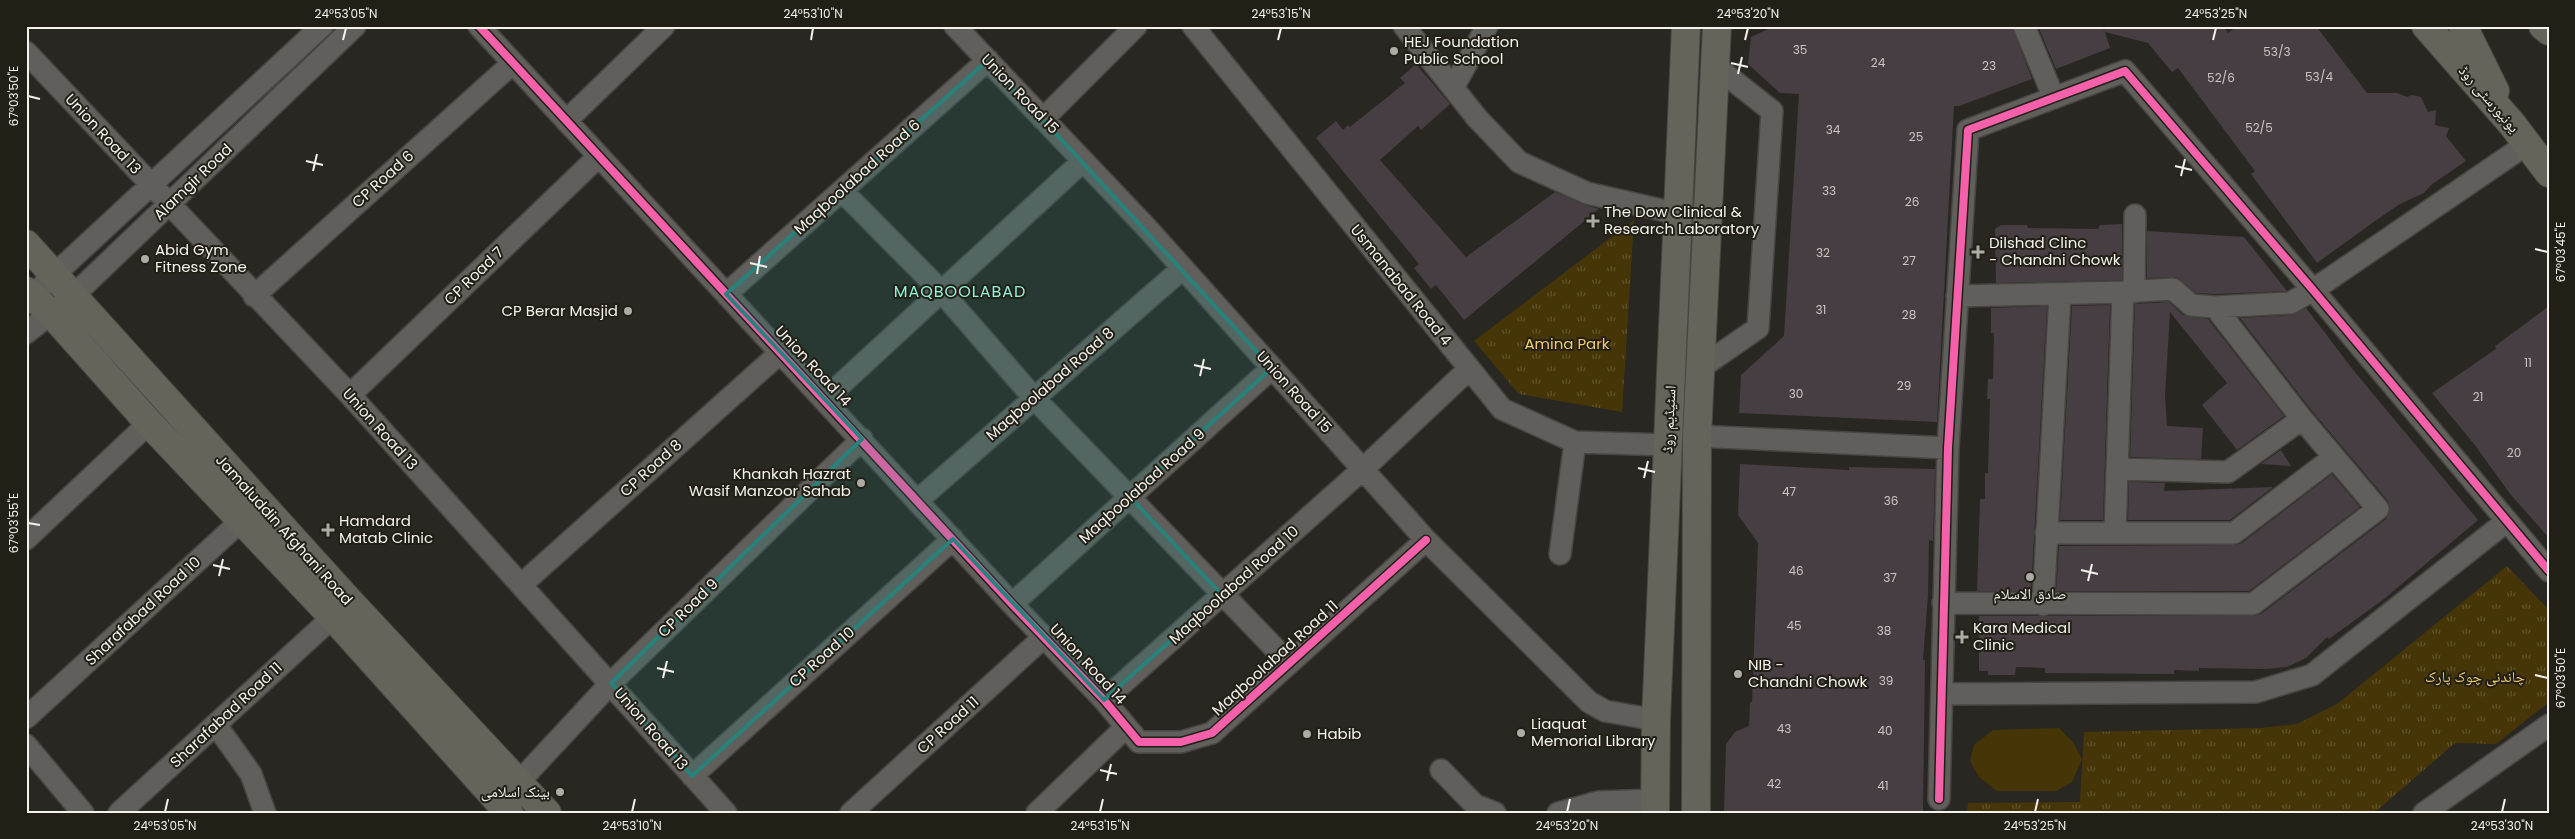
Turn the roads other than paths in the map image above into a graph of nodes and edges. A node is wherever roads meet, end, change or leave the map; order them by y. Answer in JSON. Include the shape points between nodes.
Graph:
{"nodes":[{"id":1,"x":322,"y":26,"type":"edge"},
{"id":2,"x":355,"y":26,"type":"edge"},
{"id":3,"x":479,"y":26,"type":"edge"},
{"id":4,"x":664,"y":26,"type":"edge"},
{"id":5,"x":955,"y":26,"type":"edge"},
{"id":6,"x":1136,"y":26,"type":"edge"},
{"id":7,"x":1193,"y":26,"type":"edge"},
{"id":8,"x":1404,"y":26,"type":"edge"},
{"id":9,"x":1487,"y":26,"type":"edge"},
{"id":10,"x":1686,"y":26,"type":"edge"},
{"id":11,"x":2024,"y":26,"type":"edge"},
{"id":12,"x":2426,"y":26,"type":"edge"},
{"id":13,"x":2463,"y":26,"type":"edge"},
{"id":14,"x":2544,"y":26,"type":"edge"},
{"id":15,"x":1720,"y":27,"type":"edge"},
{"id":16,"x":2549,"y":31,"type":"edge"},
{"id":17,"x":26,"y":52,"type":"edge"},
{"id":18,"x":988,"y":60,"type":"junction"},
{"id":19,"x":513,"y":63,"type":"junction"},
{"id":20,"x":1715,"y":66,"type":"junction"},
{"id":21,"x":1453,"y":88,"type":"junction"},
{"id":22,"x":2054,"y":98,"type":"junction"},
{"id":23,"x":1043,"y":119,"type":"junction"},
{"id":24,"x":566,"y":121,"type":"junction"},
{"id":25,"x":2520,"y":134,"type":"junction"},
{"id":26,"x":598,"y":156,"type":"junction"},
{"id":27,"x":1083,"y":161,"type":"junction"},
{"id":28,"x":2549,"y":173,"type":"edge"},
{"id":29,"x":151,"y":186,"type":"junction"},
{"id":30,"x":842,"y":191,"type":"junction"},
{"id":31,"x":169,"y":205,"type":"junction"},
{"id":32,"x":1679,"y":214,"type":"junction"},
{"id":33,"x":2135,"y":215,"type":"dead end"},
{"id":34,"x":26,"y":244,"type":"edge"},
{"id":35,"x":1183,"y":268,"type":"junction"},
{"id":36,"x":54,"y":274,"type":"junction"},
{"id":37,"x":2313,"y":290,"type":"junction"},
{"id":38,"x":941,"y":291,"type":"junction"},
{"id":39,"x":2128,"y":292,"type":"junction"},
{"id":40,"x":74,"y":294,"type":"junction"},
{"id":41,"x":726,"y":294,"type":"junction"},
{"id":42,"x":2060,"y":294,"type":"junction"},
{"id":43,"x":254,"y":296,"type":"junction"},
{"id":44,"x":1957,"y":296,"type":"junction"},
{"id":45,"x":34,"y":301,"type":"edge"},
{"id":46,"x":2215,"y":307,"type":"junction"},
{"id":47,"x":26,"y":333,"type":"edge"},
{"id":48,"x":780,"y":352,"type":"junction"},
{"id":49,"x":1272,"y":368,"type":"junction"},
{"id":50,"x":1700,"y":368,"type":"junction"},
{"id":51,"x":1468,"y":370,"type":"junction"},
{"id":52,"x":350,"y":395,"type":"junction"},
{"id":53,"x":1034,"y":398,"type":"junction"},
{"id":54,"x":825,"y":399,"type":"junction"},
{"id":55,"x":2302,"y":419,"type":"junction"},
{"id":56,"x":150,"y":423,"type":"junction"},
{"id":57,"x":1697,"y":436,"type":"junction"},
{"id":58,"x":862,"y":439,"type":"junction"},
{"id":59,"x":1575,"y":442,"type":"junction"},
{"id":60,"x":1667,"y":445,"type":"junction"},
{"id":61,"x":1948,"y":448,"type":"junction"},
{"id":62,"x":2334,"y":457,"type":"junction"},
{"id":63,"x":1363,"y":469,"type":"junction"},
{"id":64,"x":2118,"y":470,"type":"junction"},
{"id":65,"x":1130,"y":497,"type":"junction"},
{"id":66,"x":918,"y":500,"type":"junction"},
{"id":67,"x":251,"y":512,"type":"junction"},
{"id":68,"x":2507,"y":521,"type":"junction"},
{"id":69,"x":2115,"y":533,"type":"junction"},
{"id":70,"x":2046,"y":534,"type":"junction"},
{"id":71,"x":953,"y":539,"type":"junction"},
{"id":72,"x":26,"y":540,"type":"edge"},
{"id":73,"x":1426,"y":540,"type":"junction"},
{"id":74,"x":1560,"y":554,"type":"dead end"},
{"id":75,"x":2549,"y":571,"type":"edge"},
{"id":76,"x":521,"y":585,"type":"junction"},
{"id":77,"x":1222,"y":595,"type":"junction"},
{"id":78,"x":1943,"y":603,"type":"junction"},
{"id":79,"x":1012,"y":604,"type":"junction"},
{"id":80,"x":2043,"y":605,"type":"junction"},
{"id":81,"x":332,"y":617,"type":"junction"},
{"id":82,"x":1044,"y":638,"type":"junction"},
{"id":83,"x":1289,"y":664,"type":"junction"},
{"id":84,"x":611,"y":683,"type":"junction"},
{"id":85,"x":1942,"y":694,"type":"junction"},
{"id":86,"x":1104,"y":700,"type":"junction"},
{"id":87,"x":26,"y":718,"type":"edge"},
{"id":88,"x":1656,"y":720,"type":"junction"},
{"id":89,"x":216,"y":725,"type":"junction"},
{"id":90,"x":2549,"y":725,"type":"edge"},
{"id":91,"x":1126,"y":726,"type":"junction"},
{"id":92,"x":26,"y":745,"type":"edge"},
{"id":93,"x":1441,"y":770,"type":"dead end"},
{"id":94,"x":692,"y":776,"type":"junction"},
{"id":95,"x":518,"y":782,"type":"junction"},
{"id":96,"x":1939,"y":799,"type":"dead end"},
{"id":97,"x":1655,"y":806,"type":"edge"},
{"id":98,"x":83,"y":813,"type":"edge"},
{"id":99,"x":120,"y":813,"type":"edge"},
{"id":100,"x":265,"y":813,"type":"edge"},
{"id":101,"x":510,"y":813,"type":"edge"},
{"id":102,"x":547,"y":813,"type":"edge"},
{"id":103,"x":726,"y":813,"type":"edge"},
{"id":104,"x":851,"y":813,"type":"edge"},
{"id":105,"x":1037,"y":813,"type":"edge"},
{"id":106,"x":1495,"y":813,"type":"edge"},
{"id":107,"x":1558,"y":813,"type":"edge"},
{"id":108,"x":1696,"y":813,"type":"edge"},
{"id":109,"x":2424,"y":813,"type":"edge"}],
"edges":[{"from":1,"to":29,"type":"street","name":"Alamgir Road"},
{"from":2,"to":31,"type":"street","name":"Alamgir Road"},
{"from":3,"to":19,"type":"street","name":"Union Road 14"},
{"from":4,"to":24,"type":"street"},
{"from":5,"to":18,"type":"street","name":"Union Road 15"},
{"from":6,"to":23,"type":"street"},
{"from":7,"to":51,"type":"street","name":"Usmanabad Road 4"},
{"from":8,"to":21,"type":"street"},
{"from":9,"to":21,"type":"street"},
{"from":10,"to":32,"type":"main road","name":"اسٹیڈیم روڈ"},
{"from":11,"to":22,"type":"street"},
{"from":12,"to":25,"type":"main road","name":"یونیورسٹی روڈ"},
{"from":13,"to":25,"type":"main road"},
{"from":14,"to":16,"type":"main road"},
{"from":15,"to":20,"type":"main road","name":"اسٹیڈیم روڈ"},
{"from":17,"to":29,"type":"street","name":"Union Road 13"},
{"from":18,"to":23,"type":"street","name":"Union Road 15"},
{"from":18,"to":30,"type":"street","name":"Maqboolabad Road 6"},
{"from":19,"to":24,"type":"street","name":"Union Road 14"},
{"from":19,"to":43,"type":"street","name":"CP Road 6"},
{"from":20,"to":50,"type":"main road","name":"اسٹیڈیم روڈ"},
{"from":20,"to":50,"type":"street","via":[[1772,111],[1758,328]]},
{"from":21,"to":32,"type":"street","via":[[1519,162],[1587,193]]},
{"from":22,"to":37,"type":"street","via":[[2125,71]]},
{"from":22,"to":44,"type":"street","via":[[1968,130]]},
{"from":23,"to":27,"type":"street","name":"Union Road 15"},
{"from":24,"to":26,"type":"street","name":"Union Road 14"},
{"from":25,"to":28,"type":"main road","name":"یونیورسٹی روڈ"},
{"from":25,"to":37,"type":"street"},
{"from":26,"to":41,"type":"street","name":"Union Road 14"},
{"from":26,"to":52,"type":"street","name":"CP Road 7"},
{"from":27,"to":35,"type":"street","name":"Union Road 15"},
{"from":27,"to":38,"type":"street"},
{"from":29,"to":31,"type":"street","name":"Union Road 13"},
{"from":29,"to":36,"type":"street","name":"Alamgir Road"},
{"from":30,"to":38,"type":"street"},
{"from":30,"to":41,"type":"street","name":"Maqboolabad Road 6"},
{"from":31,"to":40,"type":"street","name":"Alamgir Road"},
{"from":31,"to":43,"type":"street","name":"Union Road 13"},
{"from":32,"to":60,"type":"main road","name":"اسٹیڈیم روڈ"},
{"from":33,"to":39,"type":"street"},
{"from":34,"to":36,"type":"main road","name":"Jamaluddin Afghani Road"},
{"from":35,"to":49,"type":"street","name":"Union Road 15"},
{"from":35,"to":53,"type":"street","name":"Maqboolabad Road 8"},
{"from":36,"to":40,"type":"main road","name":"Jamaluddin Afghani Road"},
{"from":36,"to":45,"type":"street","name":"Alamgir Road"},
{"from":37,"to":46,"type":"street","via":[[2290,303]]},
{"from":37,"to":68,"type":"street"},
{"from":38,"to":53,"type":"street"},
{"from":38,"to":54,"type":"street"},
{"from":39,"to":42,"type":"street"},
{"from":39,"to":46,"type":"street","via":[[2173,289],[2191,305]]},
{"from":39,"to":64,"type":"street"},
{"from":40,"to":45,"type":"street","name":"Alamgir Road"},
{"from":40,"to":67,"type":"main road","name":"Jamaluddin Afghani Road"},
{"from":41,"to":48,"type":"street","name":"Union Road 14"},
{"from":42,"to":44,"type":"street"},
{"from":42,"to":70,"type":"street"},
{"from":43,"to":52,"type":"street","name":"Union Road 13"},
{"from":44,"to":61,"type":"street"},
{"from":45,"to":47,"type":"street","name":"Alamgir Road"},
{"from":45,"to":56,"type":"main road","name":"Jamaluddin Afghani Road"},
{"from":46,"to":55,"type":"street"},
{"from":48,"to":54,"type":"street","name":"Union Road 14"},
{"from":48,"to":76,"type":"street","name":"CP Road 8"},
{"from":49,"to":63,"type":"street","name":"Union Road 15"},
{"from":49,"to":65,"type":"street","name":"Maqboolabad Road 9"},
{"from":50,"to":57,"type":"main road","name":"اسٹیڈیم روڈ"},
{"from":51,"to":59,"type":"street","name":"Usmanabad Road 4","via":[[1502,409]]},
{"from":51,"to":63,"type":"street","name":"Maqboolabad Road 10"},
{"from":52,"to":76,"type":"street","name":"Union Road 13"},
{"from":53,"to":65,"type":"street"},
{"from":53,"to":66,"type":"street","name":"Maqboolabad Road 8"},
{"from":54,"to":58,"type":"street","name":"Union Road 14"},
{"from":55,"to":62,"type":"street"},
{"from":55,"to":64,"type":"street","via":[[2228,472]]},
{"from":56,"to":67,"type":"main road","name":"Jamaluddin Afghani Road"},
{"from":56,"to":72,"type":"street"},
{"from":57,"to":61,"type":"street"},
{"from":57,"to":108,"type":"main road","name":"اسٹیڈیم روڈ"},
{"from":58,"to":66,"type":"street","name":"Union Road 14"},
{"from":58,"to":84,"type":"street","name":"CP Road 9"},
{"from":59,"to":60,"type":"street","name":"Usmanabad Road 4"},
{"from":59,"to":74,"type":"street"},
{"from":60,"to":88,"type":"main road","name":"اسٹیڈیم روڈ"},
{"from":61,"to":78,"type":"street"},
{"from":62,"to":69,"type":"street","via":[[2234,533]]},
{"from":62,"to":80,"type":"street","via":[[2378,509],[2253,604]]},
{"from":63,"to":73,"type":"street","name":"Union Road 15"},
{"from":63,"to":77,"type":"street","name":"Maqboolabad Road 10"},
{"from":64,"to":69,"type":"street"},
{"from":65,"to":77,"type":"street"},
{"from":65,"to":79,"type":"street","name":"Maqboolabad Road 9"},
{"from":66,"to":71,"type":"street","name":"Union Road 14"},
{"from":67,"to":81,"type":"main road","name":"Jamaluddin Afghani Road"},
{"from":67,"to":87,"type":"street","name":"Sharafabad Road 10"},
{"from":67,"to":95,"type":"main road","name":"Jamaluddin Afghani Road"},
{"from":68,"to":75,"type":"street"},
{"from":68,"to":85,"type":"street","via":[[2312,675],[2256,692]]},
{"from":69,"to":70,"type":"street"},
{"from":70,"to":80,"type":"street"},
{"from":71,"to":79,"type":"street","name":"Union Road 14"},
{"from":71,"to":94,"type":"street","name":"CP Road 10"},
{"from":73,"to":83,"type":"street","name":"Maqboolabad Road 11"},
{"from":73,"to":88,"type":"street","name":"Union Road 15","via":[[1589,702],[1605,711]]},
{"from":76,"to":84,"type":"street","name":"Union Road 13"},
{"from":77,"to":83,"type":"street"},
{"from":77,"to":86,"type":"street","name":"Maqboolabad Road 10"},
{"from":78,"to":80,"type":"street"},
{"from":78,"to":85,"type":"street"},
{"from":79,"to":82,"type":"street","name":"Union Road 14"},
{"from":81,"to":89,"type":"street","name":"Sharafabad Road 11"},
{"from":81,"to":101,"type":"main road","name":"Jamaluddin Afghani Road"},
{"from":82,"to":86,"type":"street","name":"Union Road 14"},
{"from":82,"to":104,"type":"street","name":"CP Road 11"},
{"from":83,"to":91,"type":"street","name":"Maqboolabad Road 11","via":[[1212,733],[1181,742],[1139,742]]},
{"from":84,"to":94,"type":"street","name":"Union Road 13"},
{"from":84,"to":95,"type":"street","name":"CP Road 9"},
{"from":85,"to":96,"type":"street"},
{"from":86,"to":91,"type":"street","name":"Union Road 14"},
{"from":88,"to":97,"type":"main road","name":"اسٹیڈیم روڈ"},
{"from":89,"to":99,"type":"street","name":"Sharafabad Road 11"},
{"from":89,"to":100,"type":"street","via":[[251,774]]},
{"from":90,"to":109,"type":"street"},
{"from":91,"to":105,"type":"street"},
{"from":92,"to":98,"type":"street"},
{"from":93,"to":106,"type":"street","via":[[1475,805]]},
{"from":94,"to":103,"type":"street","name":"Union Road 13"},
{"from":95,"to":102,"type":"main road","name":"Jamaluddin Afghani Road"},
{"from":97,"to":107,"type":"street","via":[[1598,802]]}]}
